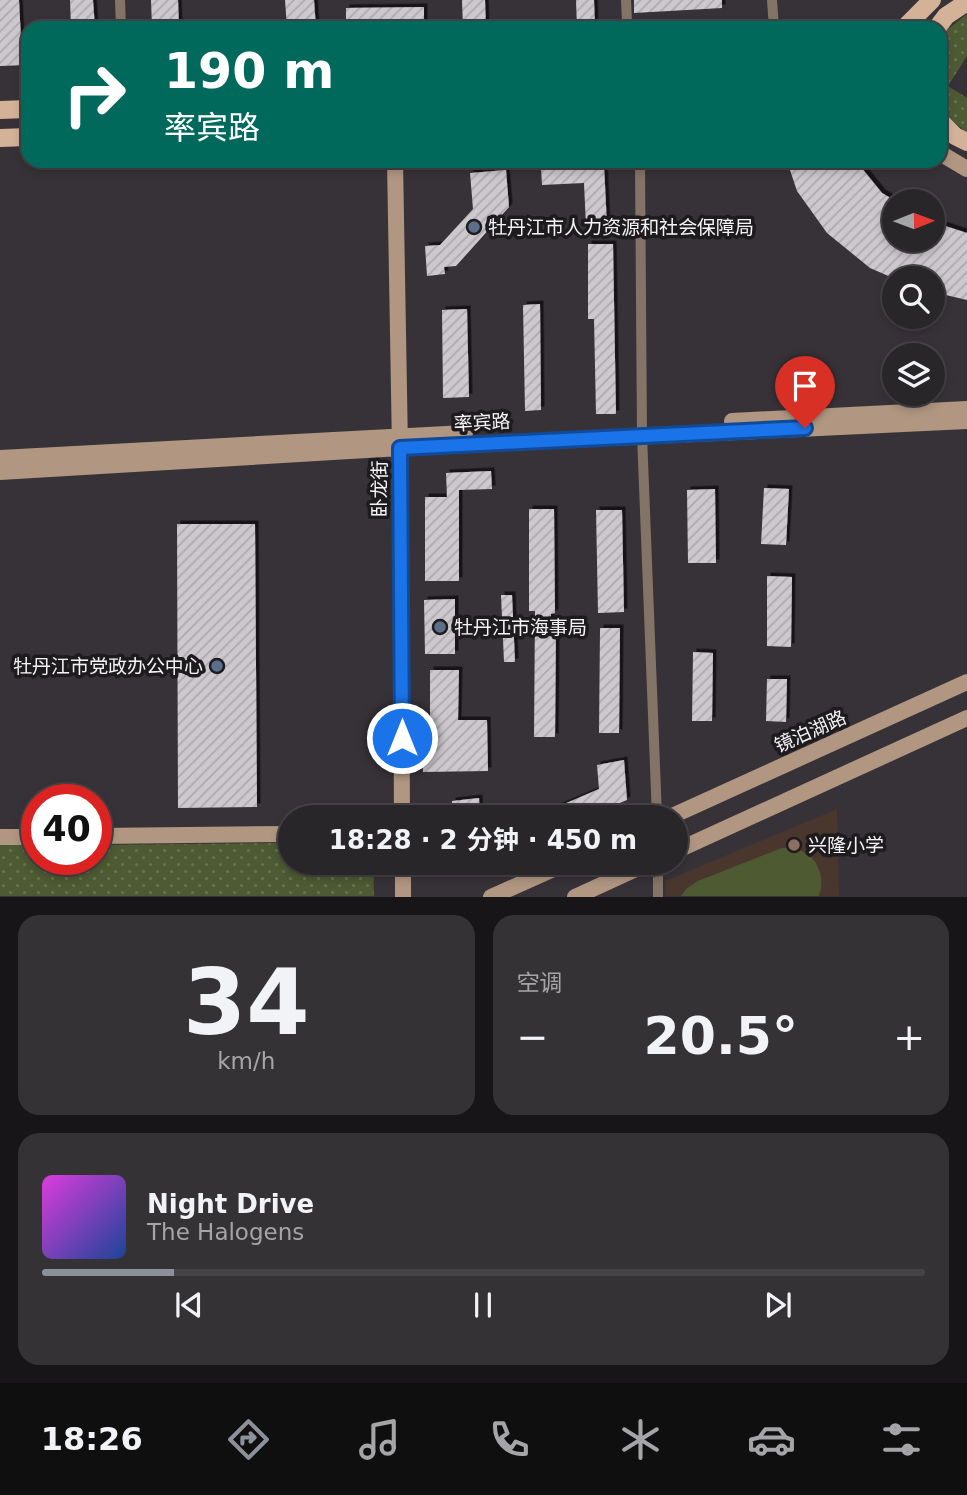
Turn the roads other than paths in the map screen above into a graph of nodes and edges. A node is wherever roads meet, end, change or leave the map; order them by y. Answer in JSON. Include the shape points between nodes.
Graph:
{"nodes":[{"id":1,"x":120,"y":0,"type":"edge"},
{"id":2,"x":626,"y":0,"type":"edge"},
{"id":3,"x":772,"y":0,"type":"edge"},
{"id":4,"x":932,"y":0,"type":"edge"},
{"id":5,"x":967,"y":2,"type":"edge"},
{"id":6,"x":121,"y":21,"type":"edge"},
{"id":7,"x":627,"y":21,"type":"edge"},
{"id":8,"x":774,"y":21,"type":"edge"},
{"id":9,"x":911,"y":21,"type":"edge"},
{"id":10,"x":942,"y":21,"type":"edge"},
{"id":11,"x":21,"y":109,"type":"edge"},
{"id":12,"x":0,"y":110,"type":"edge"},
{"id":13,"x":947,"y":128,"type":"edge"},
{"id":14,"x":21,"y":137,"type":"edge"},
{"id":15,"x":0,"y":138,"type":"edge"},
{"id":16,"x":967,"y":142,"type":"edge"},
{"id":17,"x":947,"y":157,"type":"edge"},
{"id":18,"x":395,"y":168,"type":"edge"},
{"id":19,"x":640,"y":168,"type":"edge"},
{"id":20,"x":967,"y":169,"type":"edge"},
{"id":21,"x":967,"y":409,"type":"edge"},
{"id":22,"x":967,"y":421,"type":"edge"},
{"id":23,"x":642,"y":430,"type":"junction"},
{"id":24,"x":400,"y":442,"type":"junction"},
{"id":25,"x":0,"y":458,"type":"edge"},
{"id":26,"x":0,"y":472,"type":"edge"},
{"id":27,"x":967,"y":682,"type":"edge"},
{"id":28,"x":967,"y":718,"type":"edge"},
{"id":29,"x":402,"y":805,"type":"edge"},
{"id":30,"x":657,"y":805,"type":"edge"},
{"id":31,"x":688,"y":809,"type":"edge"},
{"id":32,"x":278,"y":834,"type":"edge"},
{"id":33,"x":21,"y":836,"type":"edge"},
{"id":34,"x":112,"y":836,"type":"edge"},
{"id":35,"x":0,"y":837,"type":"edge"},
{"id":36,"x":688,"y":845,"type":"edge"},
{"id":37,"x":402,"y":875,"type":"edge"},
{"id":38,"x":540,"y":875,"type":"edge"},
{"id":39,"x":623,"y":875,"type":"edge"},
{"id":40,"x":658,"y":875,"type":"edge"},
{"id":41,"x":403,"y":897,"type":"edge"},
{"id":42,"x":491,"y":897,"type":"edge"},
{"id":43,"x":575,"y":897,"type":"edge"},
{"id":44,"x":658,"y":897,"type":"edge"}],
"edges":[{"from":1,"to":6,"type":"street"},
{"from":2,"to":7,"type":"street"},
{"from":3,"to":8,"type":"street"},
{"from":4,"to":9,"type":"main road"},
{"from":5,"to":10,"type":"main road"},
{"from":11,"to":12,"type":"main road"},
{"from":13,"to":16,"type":"main road"},
{"from":14,"to":15,"type":"main road"},
{"from":17,"to":20,"type":"street"},
{"from":18,"to":24,"type":"street","name":"卧龙街"},
{"from":19,"to":23,"type":"street"},
{"from":21,"to":23,"type":"street","name":"率宾路"},
{"from":22,"to":23,"type":"street","name":"率宾路"},
{"from":23,"to":24,"type":"street","name":"率宾路"},
{"from":23,"to":30,"type":"street"},
{"from":24,"to":25,"type":"street","name":"率宾路"},
{"from":24,"to":26,"type":"street","name":"率宾路"},
{"from":24,"to":29,"type":"street","name":"卧龙街"},
{"from":27,"to":31,"type":"street","name":"镜泊湖路"},
{"from":28,"to":36,"type":"street"},
{"from":32,"to":34,"type":"street"},
{"from":33,"to":35,"type":"street"},
{"from":37,"to":41,"type":"street"},
{"from":38,"to":42,"type":"street"},
{"from":39,"to":43,"type":"street"},
{"from":40,"to":44,"type":"street"}]}
